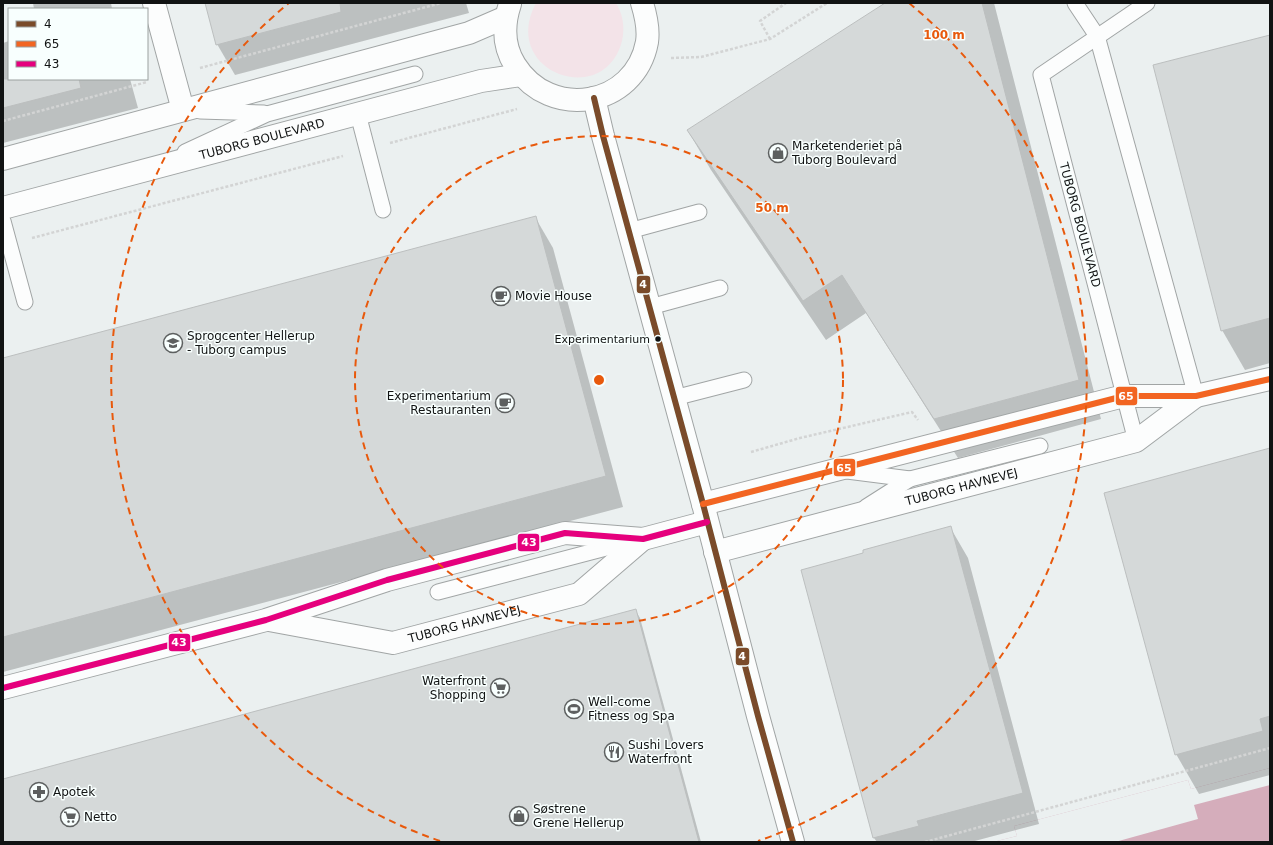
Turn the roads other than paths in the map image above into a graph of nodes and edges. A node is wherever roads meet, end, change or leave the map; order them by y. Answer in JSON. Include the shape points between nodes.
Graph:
{"nodes":[{"id":1,"x":154,"y":3,"type":"edge"},
{"id":2,"x":642,"y":3,"type":"edge"},
{"id":3,"x":1075,"y":3,"type":"edge"},
{"id":4,"x":1147,"y":3,"type":"edge"},
{"id":5,"x":508,"y":10,"type":"edge"},
{"id":6,"x":1097,"y":36,"type":"junction"},
{"id":7,"x":415,"y":74,"type":"dead end"},
{"id":8,"x":521,"y":75,"type":"junction"},
{"id":9,"x":594,"y":98,"type":"junction"},
{"id":10,"x":183,"y":110,"type":"junction"},
{"id":11,"x":267,"y":114,"type":"junction"},
{"id":12,"x":358,"y":114,"type":"junction"},
{"id":13,"x":3,"y":159,"type":"edge"},
{"id":14,"x":152,"y":168,"type":"junction"},
{"id":15,"x":3,"y":208,"type":"edge"},
{"id":16,"x":383,"y":210,"type":"dead end"},
{"id":17,"x":699,"y":212,"type":"dead end"},
{"id":18,"x":3,"y":222,"type":"edge"},
{"id":19,"x":629,"y":231,"type":"junction"},
{"id":20,"x":720,"y":288,"type":"dead end"},
{"id":21,"x":25,"y":302,"type":"dead end"},
{"id":22,"x":650,"y":307,"type":"junction"},
{"id":23,"x":1270,"y":379,"type":"edge"},
{"id":24,"x":744,"y":380,"type":"dead end"},
{"id":25,"x":1124,"y":396,"type":"junction"},
{"id":26,"x":1196,"y":396,"type":"junction"},
{"id":27,"x":674,"y":398,"type":"junction"},
{"id":28,"x":1136,"y":441,"type":"junction"},
{"id":29,"x":1040,"y":446,"type":"dead end"},
{"id":30,"x":836,"y":469,"type":"junction"},
{"id":31,"x":910,"y":480,"type":"junction"},
{"id":32,"x":705,"y":513,"type":"junction"},
{"id":33,"x":849,"y":516,"type":"junction"},
{"id":34,"x":643,"y":539,"type":"junction"},
{"id":35,"x":715,"y":552,"type":"junction"},
{"id":36,"x":438,"y":592,"type":"dead end"},
{"id":37,"x":266,"y":620,"type":"junction"},
{"id":38,"x":3,"y":688,"type":"edge"},
{"id":39,"x":793,"y":842,"type":"edge"}],
"edges":[{"from":1,"to":10,"type":"street"},
{"from":2,"to":9,"type":"street","via":[[647,22],[647,42],[640,60],[629,78],[613,90]]},
{"from":3,"to":6,"type":"lane"},
{"from":4,"to":6,"type":"lane","name":"TUBORG BOULEVARD"},
{"from":5,"to":8,"type":"street","via":[[505,38],[510,58]]},
{"from":5,"to":10,"type":"street","via":[[469,33]]},
{"from":6,"to":25,"type":"lane","name":"TUBORG BOULEVARD","via":[[1041,75]]},
{"from":6,"to":26,"type":"lane"},
{"from":7,"to":11,"type":"lane"},
{"from":8,"to":9,"type":"street","via":[[536,88],[553,97],[574,100]]},
{"from":8,"to":12,"type":"street","name":"TUBORG BOULEVARD","via":[[481,81]]},
{"from":9,"to":19,"type":"street"},
{"from":10,"to":11,"type":"lane"},
{"from":10,"to":13,"type":"street"},
{"from":11,"to":14,"type":"lane"},
{"from":12,"to":14,"type":"street","name":"TUBORG BOULEVARD"},
{"from":12,"to":16,"type":"lane"},
{"from":14,"to":15,"type":"street","name":"TUBORG BOULEVARD"},
{"from":17,"to":19,"type":"lane"},
{"from":18,"to":21,"type":"lane"},
{"from":19,"to":22,"type":"street"},
{"from":20,"to":22,"type":"lane"},
{"from":22,"to":27,"type":"street"},
{"from":23,"to":26,"type":"street","name":"TUBORG HAVNEVEJ"},
{"from":24,"to":27,"type":"lane"},
{"from":25,"to":26,"type":"street","name":"TUBORG HAVNEVEJ"},
{"from":25,"to":28,"type":"lane","name":"TUBORG BOULEVARD"},
{"from":25,"to":30,"type":"street","name":"TUBORG HAVNEVEJ"},
{"from":26,"to":28,"type":"street","name":"TUBORG HAVNEVEJ"},
{"from":27,"to":32,"type":"street"},
{"from":28,"to":33,"type":"street","name":"TUBORG HAVNEVEJ"},
{"from":29,"to":31,"type":"lane"},
{"from":30,"to":31,"type":"lane"},
{"from":30,"to":32,"type":"street","name":"TUBORG HAVNEVEJ"},
{"from":31,"to":33,"type":"lane"},
{"from":32,"to":34,"type":"street","name":"TUBORG HAVNEVEJ"},
{"from":32,"to":35,"type":"street"},
{"from":33,"to":35,"type":"street","name":"TUBORG HAVNEVEJ"},
{"from":34,"to":36,"type":"lane"},
{"from":34,"to":37,"type":"street","name":"TUBORG HAVNEVEJ","via":[[565,533],[387,580]]},
{"from":34,"to":37,"type":"street","name":"TUBORG HAVNEVEJ","via":[[579,594],[393,643]]},
{"from":35,"to":39,"type":"street"},
{"from":37,"to":38,"type":"street","name":"TUBORG HAVNEVEJ"}]}
